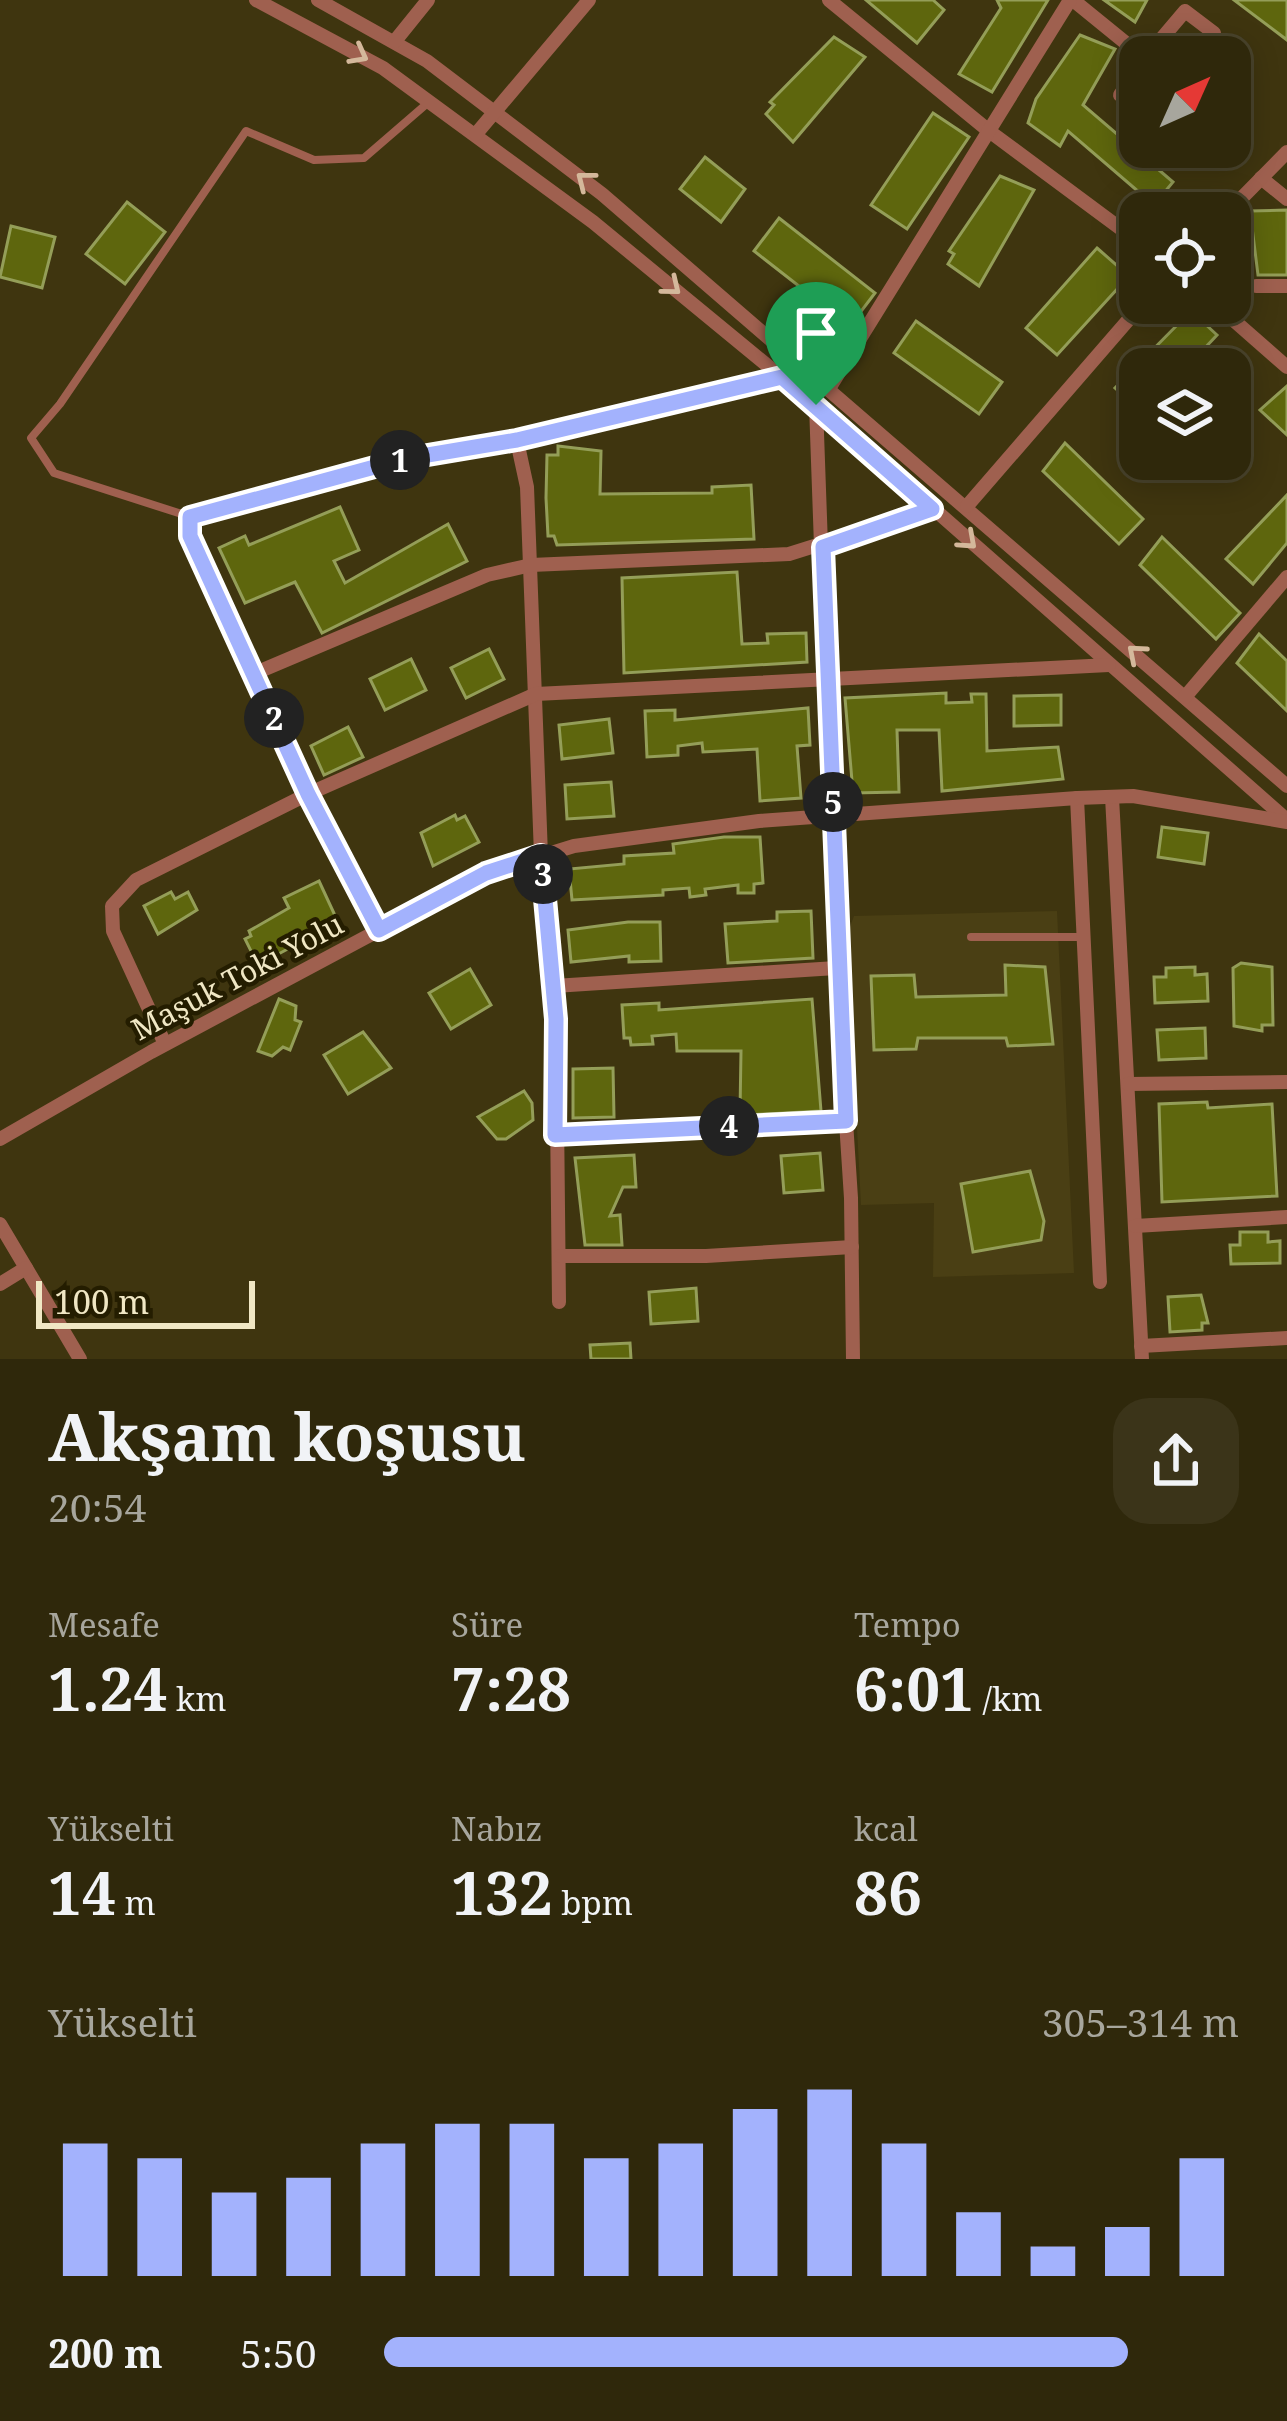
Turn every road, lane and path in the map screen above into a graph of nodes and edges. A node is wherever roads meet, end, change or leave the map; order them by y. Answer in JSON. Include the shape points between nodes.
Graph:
{"nodes":[{"id":1,"x":256,"y":0,"type":"edge"},
{"id":2,"x":318,"y":0,"type":"edge"},
{"id":3,"x":428,"y":0,"type":"edge"},
{"id":4,"x":589,"y":0,"type":"edge"},
{"id":5,"x":829,"y":0,"type":"edge"},
{"id":6,"x":1071,"y":0,"type":"edge"},
{"id":7,"x":1162,"y":36,"type":"edge"},
{"id":8,"x":1213,"y":36,"type":"edge"},
{"id":9,"x":1119,"y":37,"type":"edge"},
{"id":10,"x":395,"y":40,"type":"junction"},
{"id":11,"x":430,"y":101,"type":"junction"},
{"id":12,"x":496,"y":110,"type":"junction"},
{"id":13,"x":989,"y":130,"type":"junction"},
{"id":14,"x":476,"y":134,"type":"junction"},
{"id":15,"x":1287,"y":152,"type":"edge"},
{"id":16,"x":1261,"y":178,"type":"junction"},
{"id":17,"x":1247,"y":192,"type":"edge"},
{"id":18,"x":1287,"y":199,"type":"edge"},
{"id":19,"x":1119,"y":227,"type":"edge"},
{"id":20,"x":1256,"y":286,"type":"dead end"},
{"id":21,"x":1287,"y":286,"type":"edge"},
{"id":22,"x":1125,"y":324,"type":"edge"},
{"id":23,"x":1238,"y":324,"type":"edge"},
{"id":24,"x":1287,"y":367,"type":"edge"},
{"id":25,"x":782,"y":377,"type":"junction"},
{"id":26,"x":830,"y":387,"type":"junction"},
{"id":27,"x":816,"y":405,"type":"junction"},
{"id":28,"x":517,"y":440,"type":"junction"},
{"id":29,"x":967,"y":506,"type":"junction"},
{"id":30,"x":932,"y":509,"type":"junction"},
{"id":31,"x":190,"y":517,"type":"junction"},
{"id":32,"x":823,"y":547,"type":"junction"},
{"id":33,"x":531,"y":565,"type":"junction"},
{"id":34,"x":1287,"y":577,"type":"edge"},
{"id":35,"x":1109,"y":665,"type":"junction"},
{"id":36,"x":254,"y":674,"type":"junction"},
{"id":37,"x":829,"y":680,"type":"junction"},
{"id":38,"x":536,"y":694,"type":"junction"},
{"id":39,"x":1185,"y":697,"type":"junction"},
{"id":40,"x":1287,"y":786,"type":"edge"},
{"id":41,"x":308,"y":794,"type":"junction"},
{"id":42,"x":1112,"y":797,"type":"junction"},
{"id":43,"x":1077,"y":798,"type":"junction"},
{"id":44,"x":833,"y":816,"type":"junction"},
{"id":45,"x":1287,"y":821,"type":"edge"},
{"id":46,"x":541,"y":855,"type":"junction"},
{"id":47,"x":379,"y":930,"type":"junction"},
{"id":48,"x":971,"y":937,"type":"dead end"},
{"id":49,"x":1086,"y":937,"type":"junction"},
{"id":50,"x":836,"y":968,"type":"junction"},
{"id":51,"x":554,"y":986,"type":"junction"},
{"id":52,"x":165,"y":1044,"type":"junction"},
{"id":53,"x":1287,"y":1082,"type":"edge"},
{"id":54,"x":1128,"y":1084,"type":"junction"},
{"id":55,"x":846,"y":1121,"type":"junction"},
{"id":56,"x":555,"y":1135,"type":"junction"},
{"id":57,"x":0,"y":1139,"type":"edge"},
{"id":58,"x":1287,"y":1217,"type":"edge"},
{"id":59,"x":0,"y":1224,"type":"edge"},
{"id":60,"x":1135,"y":1226,"type":"junction"},
{"id":61,"x":852,"y":1247,"type":"junction"},
{"id":62,"x":560,"y":1256,"type":"junction"},
{"id":63,"x":26,"y":1268,"type":"junction"},
{"id":64,"x":1100,"y":1282,"type":"dead end"},
{"id":65,"x":0,"y":1284,"type":"edge"},
{"id":66,"x":559,"y":1302,"type":"dead end"},
{"id":67,"x":1287,"y":1338,"type":"edge"},
{"id":68,"x":1142,"y":1352,"type":"edge"},
{"id":69,"x":80,"y":1359,"type":"edge"},
{"id":70,"x":853,"y":1359,"type":"edge"}],
"edges":[{"from":1,"to":11,"type":"street","one_way":true},
{"from":2,"to":10,"type":"street"},
{"from":3,"to":10,"type":"street"},
{"from":4,"to":12,"type":"street"},
{"from":5,"to":13,"type":"street"},
{"from":6,"to":9,"type":"street"},
{"from":6,"to":13,"type":"street"},
{"from":7,"to":8,"type":"street","via":[[1185,10]]},
{"from":10,"to":12,"type":"street"},
{"from":11,"to":14,"type":"street"},
{"from":11,"to":31,"type":"lane","via":[[364,158],[314,160],[246,131],[31,438],[54,473]]},
{"from":12,"to":14,"type":"street"},
{"from":26,"to":12,"type":"street","one_way":true},
{"from":13,"to":19,"type":"street"},
{"from":13,"to":26,"type":"street"},
{"from":14,"to":25,"type":"street","one_way":true},
{"from":15,"to":16,"type":"street"},
{"from":16,"to":17,"type":"street"},
{"from":16,"to":18,"type":"street"},
{"from":20,"to":21,"type":"street"},
{"from":22,"to":29,"type":"street"},
{"from":23,"to":24,"type":"street"},
{"from":25,"to":27,"type":"street"},
{"from":25,"to":28,"type":"street"},
{"from":26,"to":29,"type":"street"},
{"from":27,"to":30,"type":"street"},
{"from":27,"to":32,"type":"street"},
{"from":28,"to":31,"type":"street","via":[[404,459]]},
{"from":28,"to":33,"type":"street"},
{"from":39,"to":29,"type":"street","one_way":true},
{"from":30,"to":32,"type":"street"},
{"from":30,"to":35,"type":"street","one_way":true},
{"from":31,"to":36,"type":"street","via":[[190,536]]},
{"from":32,"to":33,"type":"street"},
{"from":32,"to":37,"type":"street"},
{"from":33,"to":36,"type":"street","via":[[487,575]]},
{"from":33,"to":38,"type":"street"},
{"from":34,"to":39,"type":"street"},
{"from":35,"to":37,"type":"street"},
{"from":35,"to":45,"type":"street"},
{"from":36,"to":41,"type":"street"},
{"from":37,"to":38,"type":"street"},
{"from":37,"to":44,"type":"street"},
{"from":38,"to":41,"type":"street"},
{"from":38,"to":46,"type":"street"},
{"from":39,"to":40,"type":"street"},
{"from":41,"to":47,"type":"street"},
{"from":41,"to":52,"type":"street","via":[[136,880],[112,906],[113,931]]},
{"from":42,"to":43,"type":"street","name":"Maşuk Toki Yolu"},
{"from":42,"to":45,"type":"street","name":"Maşuk Toki Yolu"},
{"from":42,"to":54,"type":"street"},
{"from":43,"to":44,"type":"street","name":"Maşuk Toki Yolu"},
{"from":43,"to":49,"type":"street"},
{"from":44,"to":46,"type":"street","name":"Maşuk Toki Yolu"},
{"from":44,"to":50,"type":"street"},
{"from":46,"to":47,"type":"street","name":"Maşuk Toki Yolu","via":[[486,873]]},
{"from":46,"to":51,"type":"street"},
{"from":47,"to":52,"type":"street","name":"Maşuk Toki Yolu"},
{"from":48,"to":49,"type":"lane"},
{"from":49,"to":64,"type":"street"},
{"from":50,"to":51,"type":"street"},
{"from":50,"to":55,"type":"street"},
{"from":51,"to":56,"type":"street"},
{"from":52,"to":57,"type":"street","name":"Maşuk Toki Yolu"},
{"from":53,"to":54,"type":"street"},
{"from":54,"to":60,"type":"street"},
{"from":55,"to":56,"type":"street"},
{"from":55,"to":61,"type":"street"},
{"from":56,"to":62,"type":"street"},
{"from":58,"to":60,"type":"street"},
{"from":59,"to":63,"type":"street"},
{"from":60,"to":68,"type":"street"},
{"from":61,"to":62,"type":"street"},
{"from":61,"to":70,"type":"street"},
{"from":62,"to":66,"type":"street"},
{"from":63,"to":65,"type":"street"},
{"from":63,"to":69,"type":"street"},
{"from":67,"to":68,"type":"street"}]}
